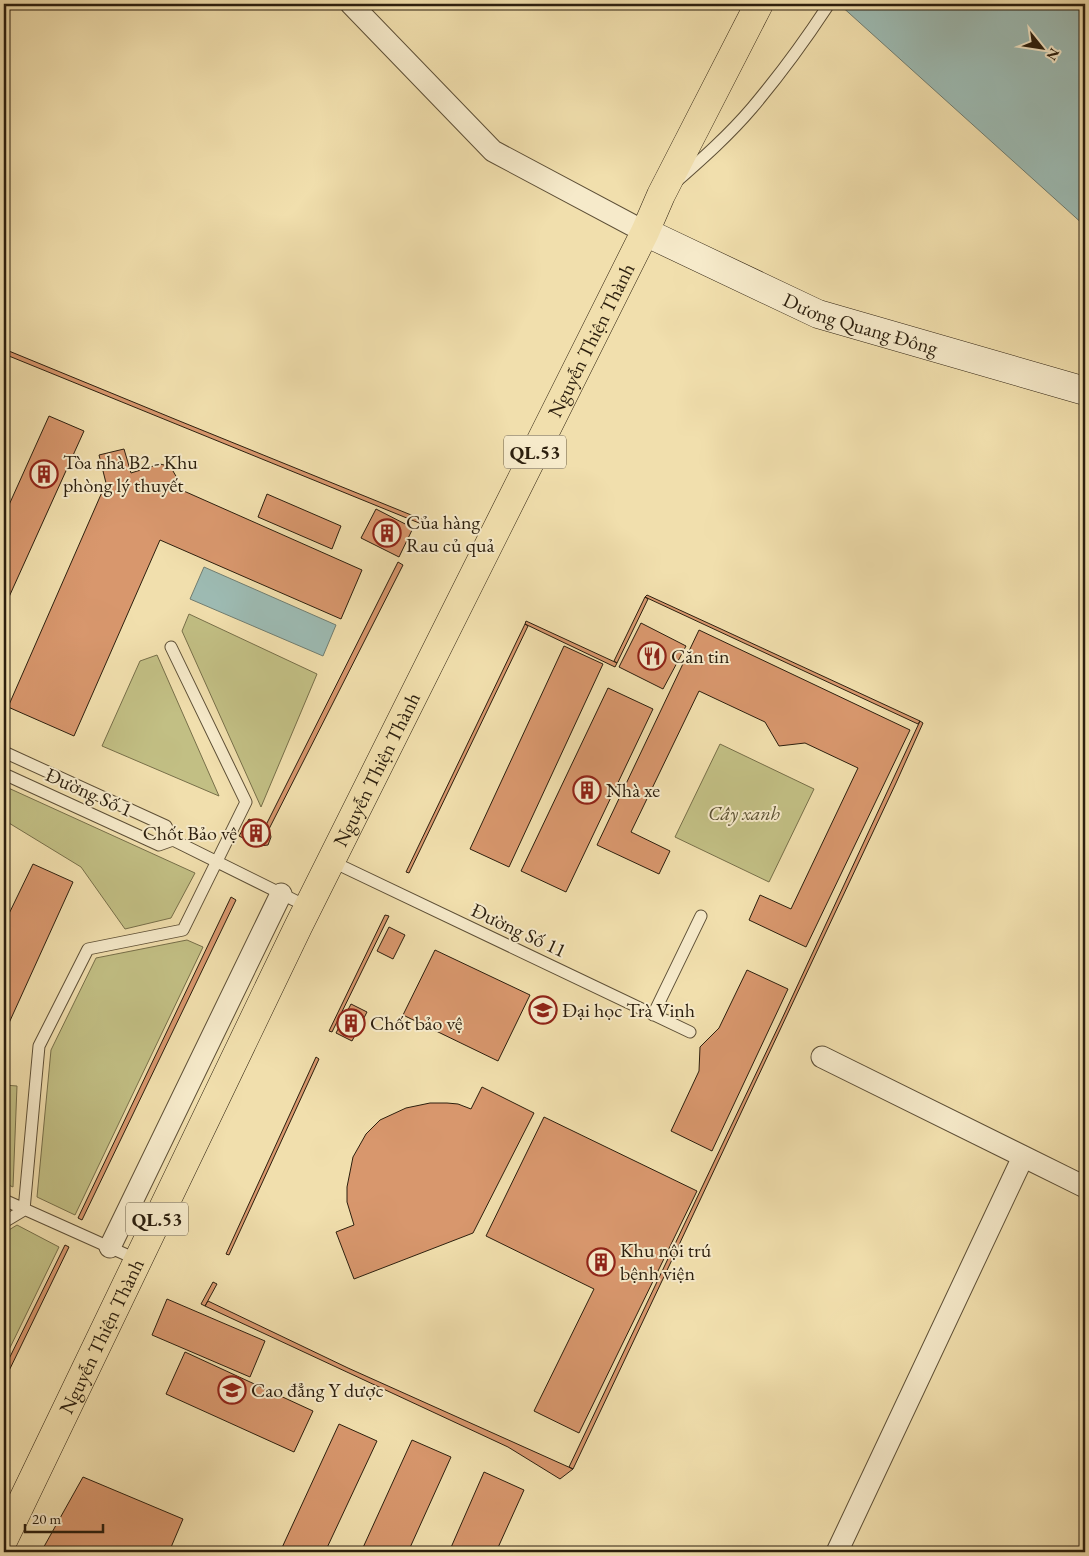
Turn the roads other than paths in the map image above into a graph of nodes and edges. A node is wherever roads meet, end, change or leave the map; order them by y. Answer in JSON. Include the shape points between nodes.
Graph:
{"nodes":[{"id":1,"x":351,"y":4,"type":"edge"},
{"id":2,"x":759,"y":4,"type":"edge"},
{"id":3,"x":827,"y":7,"type":"dead end"},
{"id":4,"x":661,"y":195,"type":"junction"},
{"id":5,"x":645,"y":232,"type":"junction"},
{"id":6,"x":1085,"y":391,"type":"edge"},
{"id":7,"x":171,"y":647,"type":"dead end"},
{"id":8,"x":4,"y":752,"type":"edge"},
{"id":9,"x":4,"y":774,"type":"edge"},
{"id":10,"x":173,"y":840,"type":"junction"},
{"id":11,"x":331,"y":861,"type":"junction"},
{"id":12,"x":216,"y":862,"type":"junction"},
{"id":13,"x":281,"y":894,"type":"junction"},
{"id":14,"x":308,"y":907,"type":"junction"},
{"id":15,"x":701,"y":916,"type":"dead end"},
{"id":16,"x":653,"y":1015,"type":"junction"},
{"id":17,"x":690,"y":1032,"type":"dead end"},
{"id":18,"x":822,"y":1057,"type":"dead end"},
{"id":19,"x":1023,"y":1156,"type":"junction"},
{"id":20,"x":1085,"y":1187,"type":"edge"},
{"id":21,"x":4,"y":1200,"type":"edge"},
{"id":22,"x":24,"y":1210,"type":"junction"},
{"id":23,"x":4,"y":1222,"type":"edge"},
{"id":24,"x":110,"y":1247,"type":"junction"},
{"id":25,"x":138,"y":1260,"type":"junction"},
{"id":26,"x":4,"y":1539,"type":"edge"},
{"id":27,"x":837,"y":1552,"type":"edge"}],
"edges":[{"from":1,"to":5,"type":"street","via":[[493,151]]},
{"from":2,"to":4,"type":"highway","name":"Nguyễn Thiện Thành","number":"QL.53"},
{"from":3,"to":4,"type":"lane","via":[[794,56],[751,109]]},
{"from":4,"to":5,"type":"highway","name":"Nguyễn Thiện Thành","number":"QL.53"},
{"from":5,"to":6,"type":"street","name":"Dương Quang Đông","via":[[818,314]]},
{"from":5,"to":11,"type":"highway","name":"Nguyễn Thiện Thành","number":"QL.53"},
{"from":7,"to":12,"type":"lane","via":[[246,802]]},
{"from":8,"to":10,"type":"lane","via":[[166,826]]},
{"from":9,"to":10,"type":"lane","name":"Đường Số 1","via":[[159,844]]},
{"from":10,"to":12,"type":"lane"},
{"from":11,"to":14,"type":"highway","name":"Nguyễn Thiện Thành","number":"QL.53"},
{"from":11,"to":16,"type":"lane","name":"Đường Số 11"},
{"from":12,"to":13,"type":"lane"},
{"from":12,"to":22,"type":"lane","via":[[183,930],[88,949],[39,1046]]},
{"from":13,"to":14,"type":"lane"},
{"from":13,"to":24,"type":"street"},
{"from":14,"to":25,"type":"highway","name":"Nguyễn Thiện Thành","number":"QL.53"},
{"from":15,"to":16,"type":"lane"},
{"from":16,"to":17,"type":"lane","name":"Đường Số 11"},
{"from":18,"to":19,"type":"street"},
{"from":19,"to":20,"type":"street"},
{"from":19,"to":27,"type":"street"},
{"from":21,"to":22,"type":"lane"},
{"from":22,"to":23,"type":"lane"},
{"from":22,"to":24,"type":"lane"},
{"from":24,"to":25,"type":"lane"},
{"from":25,"to":26,"type":"highway","name":"Nguyễn Thiện Thành","number":"QL.53"}]}
